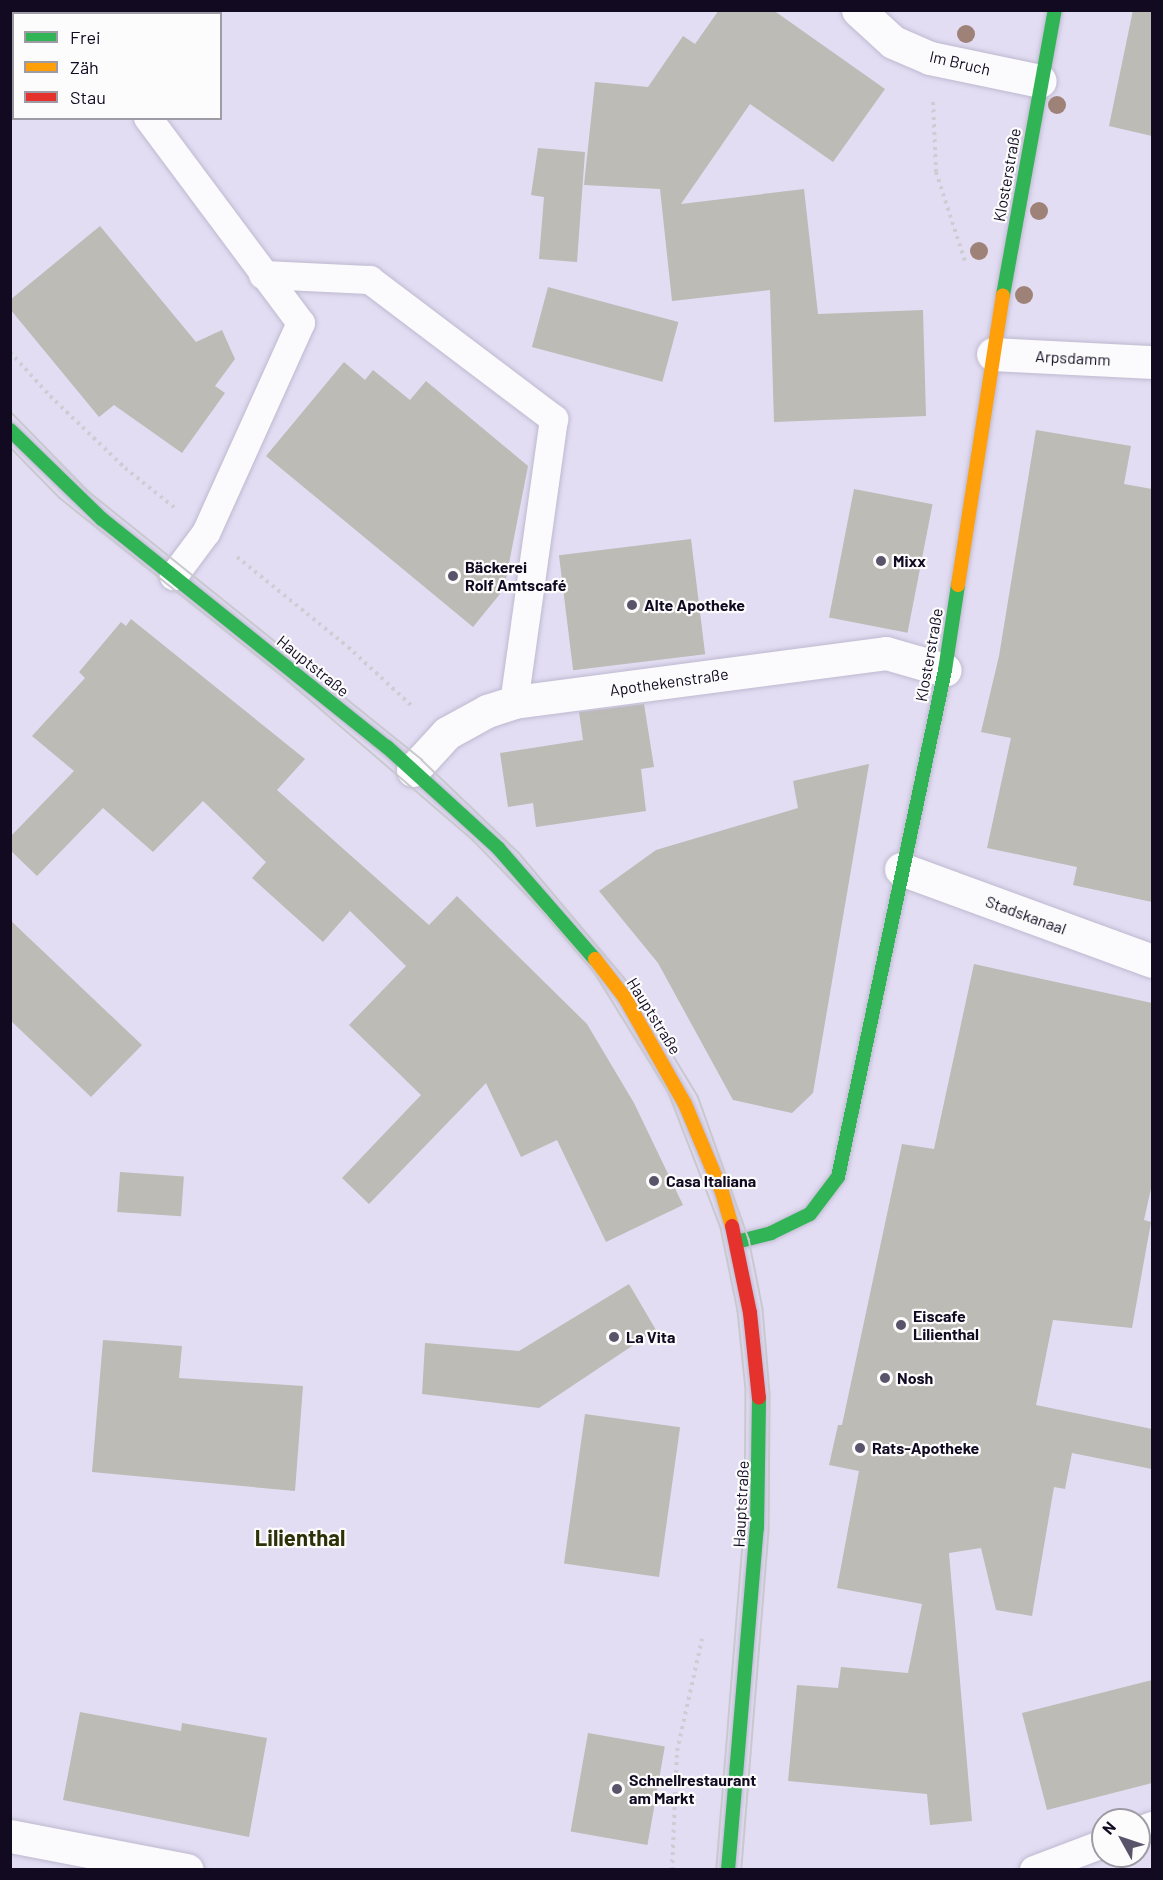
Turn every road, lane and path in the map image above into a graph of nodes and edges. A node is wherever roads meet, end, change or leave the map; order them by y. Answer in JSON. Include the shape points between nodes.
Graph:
{"nodes":[{"id":1,"x":858,"y":10,"type":"edge"},
{"id":2,"x":1055,"y":10,"type":"edge"},
{"id":3,"x":930,"y":58,"type":"junction"},
{"id":4,"x":1040,"y":81,"type":"junction"},
{"id":5,"x":149,"y":120,"type":"edge"},
{"id":6,"x":263,"y":275,"type":"junction"},
{"id":7,"x":1001,"y":303,"type":"junction"},
{"id":8,"x":993,"y":354,"type":"junction"},
{"id":9,"x":1152,"y":362,"type":"edge"},
{"id":10,"x":10,"y":430,"type":"edge"},
{"id":11,"x":174,"y":576,"type":"junction"},
{"id":12,"x":945,"y":670,"type":"junction"},
{"id":13,"x":514,"y":702,"type":"junction"},
{"id":14,"x":413,"y":770,"type":"junction"},
{"id":15,"x":901,"y":869,"type":"junction"},
{"id":16,"x":1152,"y":961,"type":"edge"},
{"id":17,"x":736,"y":1242,"type":"junction"},
{"id":18,"x":705,"y":1627,"type":"dead end"},
{"id":19,"x":10,"y":1836,"type":"edge"},
{"id":20,"x":1091,"y":1848,"type":"edge"},
{"id":21,"x":187,"y":1869,"type":"edge"},
{"id":22,"x":672,"y":1869,"type":"edge"},
{"id":23,"x":728,"y":1869,"type":"edge"},
{"id":24,"x":1034,"y":1869,"type":"edge"}],
"edges":[{"from":1,"to":3,"type":"street","name":"Im Bruch","via":[[893,42]]},
{"from":2,"to":4,"type":"street","name":"Klosterstraße"},
{"from":3,"to":4,"type":"street","name":"Im Bruch"},
{"from":3,"to":7,"type":"path","via":[[936,172],[963,258]]},
{"from":4,"to":7,"type":"street","name":"Klosterstraße"},
{"from":5,"to":6,"type":"lane"},
{"from":6,"to":11,"type":"lane","via":[[302,323],[206,532]]},
{"from":6,"to":13,"type":"lane","via":[[370,280],[554,419]]},
{"from":7,"to":8,"type":"street","name":"Klosterstraße"},
{"from":8,"to":9,"type":"street","name":"Arpsdamm"},
{"from":8,"to":12,"type":"street","name":"Klosterstraße"},
{"from":10,"to":11,"type":"street","name":"Hauptstraße","via":[[69,491]]},
{"from":11,"to":14,"type":"street","name":"Hauptstraße"},
{"from":12,"to":13,"type":"street","name":"Apothekenstraße","via":[[886,653]]},
{"from":12,"to":15,"type":"street","name":"Klosterstraße"},
{"from":13,"to":14,"type":"street","name":"Apothekenstraße","via":[[487,711],[447,734]]},
{"from":14,"to":17,"type":"street","name":"Hauptstraße","via":[[535,886],[625,998],[686,1104],[722,1192]]},
{"from":15,"to":16,"type":"street","name":"Stadskanaal"},
{"from":15,"to":17,"type":"street","name":"Klosterstraße","via":[[838,1178],[810,1214],[771,1233]]},
{"from":17,"to":23,"type":"street","name":"Hauptstraße","via":[[755,1352],[759,1471]]},
{"from":18,"to":22,"type":"path","via":[[677,1752]]},
{"from":19,"to":21,"type":"street"},
{"from":20,"to":24,"type":"lane"}]}
